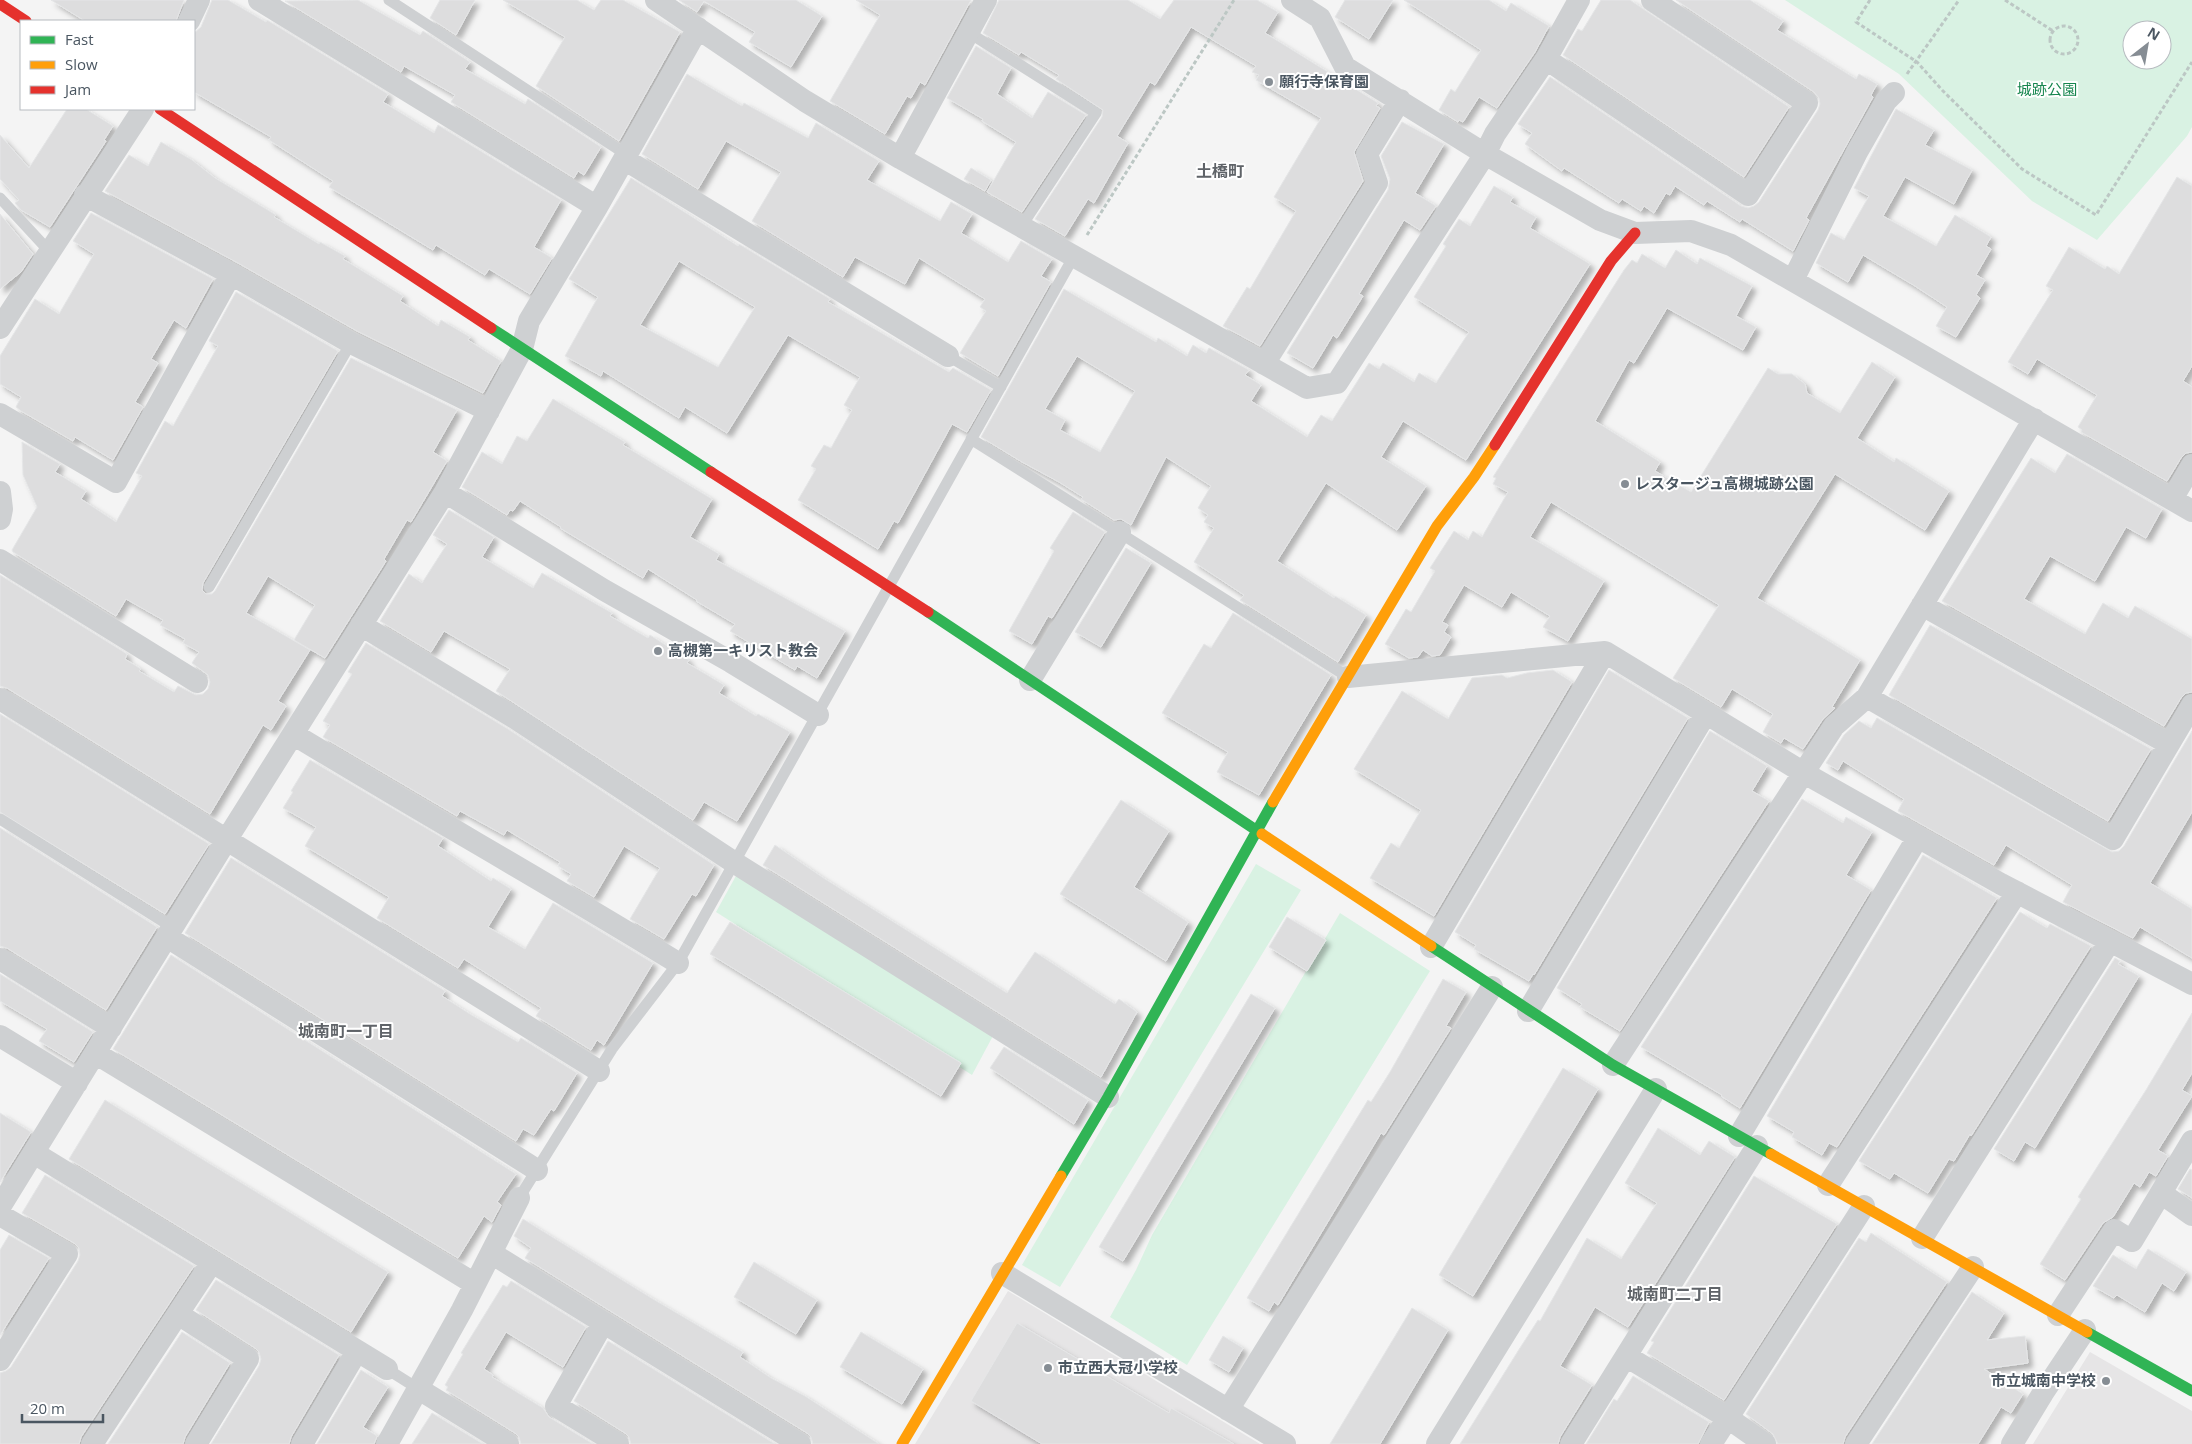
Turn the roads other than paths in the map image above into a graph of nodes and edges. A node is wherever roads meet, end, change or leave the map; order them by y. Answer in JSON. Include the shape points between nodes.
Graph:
{"nodes":[{"id":1,"x":199,"y":0,"type":"edge"},
{"id":2,"x":259,"y":0,"type":"edge"},
{"id":3,"x":389,"y":0,"type":"edge"},
{"id":4,"x":656,"y":0,"type":"edge"},
{"id":5,"x":986,"y":0,"type":"edge"},
{"id":6,"x":1292,"y":0,"type":"edge"},
{"id":7,"x":1578,"y":0,"type":"edge"},
{"id":8,"x":1652,"y":0,"type":"edge"},
{"id":9,"x":0,"y":4,"type":"edge"},
{"id":10,"x":1326,"y":9,"type":"edge"},
{"id":11,"x":24,"y":20,"type":"edge"},
{"id":12,"x":189,"y":20,"type":"edge"},
{"id":13,"x":698,"y":28,"type":"junction"},
{"id":14,"x":968,"y":32,"type":"junction"},
{"id":15,"x":1546,"y":59,"type":"junction"},
{"id":16,"x":1900,"y":84,"type":"road end"},
{"id":17,"x":1400,"y":100,"type":"junction"},
{"id":18,"x":142,"y":110,"type":"edge"},
{"id":19,"x":162,"y":110,"type":"edge"},
{"id":20,"x":1485,"y":154,"type":"junction"},
{"id":21,"x":626,"y":157,"type":"junction"},
{"id":22,"x":900,"y":158,"type":"junction"},
{"id":23,"x":85,"y":195,"type":"junction"},
{"id":24,"x":0,"y":198,"type":"edge"},
{"id":25,"x":597,"y":207,"type":"junction"},
{"id":26,"x":1021,"y":227,"type":"junction"},
{"id":27,"x":1635,"y":233,"type":"junction"},
{"id":28,"x":49,"y":251,"type":"junction"},
{"id":29,"x":1074,"y":256,"type":"junction"},
{"id":30,"x":231,"y":274,"type":"junction"},
{"id":31,"x":1793,"y":280,"type":"junction"},
{"id":32,"x":0,"y":326,"type":"edge"},
{"id":33,"x":351,"y":343,"type":"junction"},
{"id":34,"x":522,"y":349,"type":"junction"},
{"id":35,"x":948,"y":356,"type":"joint"},
{"id":36,"x":1264,"y":364,"type":"junction"},
{"id":37,"x":1000,"y":387,"type":"junction"},
{"id":38,"x":489,"y":411,"type":"junction"},
{"id":39,"x":0,"y":414,"type":"edge"},
{"id":40,"x":2034,"y":419,"type":"junction"},
{"id":41,"x":971,"y":439,"type":"junction"},
{"id":42,"x":2192,"y":465,"type":"edge"},
{"id":43,"x":0,"y":492,"type":"edge"},
{"id":44,"x":445,"y":492,"type":"junction"},
{"id":45,"x":2172,"y":499,"type":"junction"},
{"id":46,"x":2192,"y":511,"type":"edge"},
{"id":47,"x":0,"y":518,"type":"edge"},
{"id":48,"x":1120,"y":532,"type":"junction"},
{"id":49,"x":0,"y":560,"type":"edge"},
{"id":50,"x":888,"y":586,"type":"junction"},
{"id":51,"x":209,"y":587,"type":"dead end"},
{"id":52,"x":1922,"y":605,"type":"junction"},
{"id":53,"x":361,"y":625,"type":"junction"},
{"id":54,"x":1605,"y":652,"type":"junction"},
{"id":55,"x":1348,"y":678,"type":"junction"},
{"id":56,"x":1030,"y":680,"type":"junction"},
{"id":57,"x":197,"y":682,"type":"dead end"},
{"id":58,"x":1867,"y":697,"type":"junction"},
{"id":59,"x":0,"y":699,"type":"edge"},
{"id":60,"x":2192,"y":705,"type":"edge"},
{"id":61,"x":1706,"y":713,"type":"junction"},
{"id":62,"x":818,"y":714,"type":"junction"},
{"id":63,"x":293,"y":734,"type":"junction"},
{"id":64,"x":2169,"y":744,"type":"junction"},
{"id":65,"x":1804,"y":773,"type":"junction"},
{"id":66,"x":0,"y":819,"type":"edge"},
{"id":67,"x":1256,"y":831,"type":"junction"},
{"id":68,"x":1918,"y":837,"type":"junction"},
{"id":69,"x":227,"y":839,"type":"junction"},
{"id":70,"x":735,"y":863,"type":"junction"},
{"id":71,"x":2017,"y":892,"type":"junction"},
{"id":72,"x":170,"y":932,"type":"junction"},
{"id":73,"x":2110,"y":941,"type":"junction"},
{"id":74,"x":1431,"y":946,"type":"junction"},
{"id":75,"x":0,"y":959,"type":"edge"},
{"id":76,"x":678,"y":964,"type":"junction"},
{"id":77,"x":2192,"y":984,"type":"edge"},
{"id":78,"x":1492,"y":987,"type":"junction"},
{"id":79,"x":1528,"y":1011,"type":"junction"},
{"id":80,"x":111,"y":1028,"type":"junction"},
{"id":81,"x":0,"y":1036,"type":"edge"},
{"id":82,"x":96,"y":1053,"type":"junction"},
{"id":83,"x":1613,"y":1065,"type":"junction"},
{"id":84,"x":600,"y":1071,"type":"junction"},
{"id":85,"x":77,"y":1083,"type":"junction"},
{"id":86,"x":1656,"y":1089,"type":"junction"},
{"id":87,"x":1108,"y":1098,"type":"junction"},
{"id":88,"x":1748,"y":1141,"type":"junction"},
{"id":89,"x":2192,"y":1141,"type":"edge"},
{"id":90,"x":34,"y":1153,"type":"junction"},
{"id":91,"x":537,"y":1170,"type":"junction"},
{"id":92,"x":7,"y":1182,"type":"edge"},
{"id":93,"x":1828,"y":1185,"type":"junction"},
{"id":94,"x":2161,"y":1193,"type":"junction"},
{"id":95,"x":519,"y":1198,"type":"joint"},
{"id":96,"x":1864,"y":1206,"type":"junction"},
{"id":97,"x":0,"y":1207,"type":"edge"},
{"id":98,"x":2192,"y":1214,"type":"edge"},
{"id":99,"x":0,"y":1215,"type":"edge"},
{"id":100,"x":1922,"y":1238,"type":"junction"},
{"id":101,"x":491,"y":1253,"type":"junction"},
{"id":102,"x":212,"y":1262,"type":"junction"},
{"id":103,"x":1973,"y":1267,"type":"junction"},
{"id":104,"x":1002,"y":1273,"type":"junction"},
{"id":105,"x":475,"y":1284,"type":"junction"},
{"id":106,"x":178,"y":1314,"type":"junction"},
{"id":107,"x":2058,"y":1315,"type":"junction"},
{"id":108,"x":603,"y":1323,"type":"junction"},
{"id":109,"x":2085,"y":1330,"type":"junction"},
{"id":110,"x":357,"y":1351,"type":"junction"},
{"id":111,"x":1626,"y":1356,"type":"junction"},
{"id":112,"x":0,"y":1360,"type":"edge"},
{"id":113,"x":387,"y":1369,"type":"joint"},
{"id":114,"x":417,"y":1388,"type":"junction"},
{"id":115,"x":2192,"y":1391,"type":"edge"},
{"id":116,"x":1228,"y":1410,"type":"junction"},
{"id":117,"x":1728,"y":1418,"type":"junction"},
{"id":118,"x":92,"y":1444,"type":"edge"},
{"id":119,"x":196,"y":1444,"type":"edge"},
{"id":120,"x":302,"y":1444,"type":"edge"},
{"id":121,"x":387,"y":1444,"type":"edge"},
{"id":122,"x":508,"y":1444,"type":"edge"},
{"id":123,"x":618,"y":1444,"type":"edge"},
{"id":124,"x":800,"y":1444,"type":"edge"},
{"id":125,"x":902,"y":1444,"type":"edge"},
{"id":126,"x":1285,"y":1444,"type":"edge"},
{"id":127,"x":1436,"y":1444,"type":"edge"},
{"id":128,"x":1571,"y":1444,"type":"edge"},
{"id":129,"x":1711,"y":1444,"type":"edge"},
{"id":130,"x":1765,"y":1444,"type":"edge"},
{"id":131,"x":1856,"y":1444,"type":"edge"},
{"id":132,"x":2012,"y":1444,"type":"edge"}],
"edges":[{"from":1,"to":12,"type":"street"},
{"from":2,"to":25,"type":"street"},
{"from":3,"to":21,"type":"lane"},
{"from":4,"to":13,"type":"street"},
{"from":5,"to":14,"type":"street"},
{"from":6,"to":10,"type":"street"},
{"from":7,"to":15,"type":"street"},
{"from":8,"to":15,"type":"street","via":[[1807,103],[1748,195]]},
{"from":9,"to":11,"type":"street"},
{"from":10,"to":17,"type":"street","via":[[1345,67]]},
{"from":13,"to":21,"type":"street"},
{"from":13,"to":22,"type":"street","via":[[805,101]]},
{"from":14,"to":22,"type":"street"},
{"from":14,"to":26,"type":"lane","via":[[1096,113]]},
{"from":15,"to":20,"type":"street"},
{"from":16,"to":31,"type":"street","via":[[1886,101],[1857,152]]},
{"from":17,"to":20,"type":"street"},
{"from":17,"to":36,"type":"street","via":[[1367,154],[1377,182]]},
{"from":18,"to":23,"type":"street"},
{"from":19,"to":34,"type":"street"},
{"from":20,"to":27,"type":"street","via":[[1600,220]]},
{"from":20,"to":36,"type":"street","via":[[1337,383],[1307,388]]},
{"from":21,"to":25,"type":"street"},
{"from":21,"to":35,"type":"street"},
{"from":22,"to":26,"type":"street"},
{"from":23,"to":28,"type":"street"},
{"from":23,"to":30,"type":"street"},
{"from":24,"to":28,"type":"lane"},
{"from":25,"to":34,"type":"street","via":[[529,321]]},
{"from":26,"to":29,"type":"street"},
{"from":27,"to":31,"type":"street","via":[[1692,231],[1731,245]]},
{"from":27,"to":55,"type":"street","via":[[1611,261],[1474,477],[1437,526]]},
{"from":28,"to":32,"type":"street"},
{"from":29,"to":36,"type":"street"},
{"from":29,"to":37,"type":"lane"},
{"from":30,"to":33,"type":"street"},
{"from":30,"to":39,"type":"street","via":[[116,482]]},
{"from":31,"to":40,"type":"street"},
{"from":33,"to":38,"type":"street"},
{"from":33,"to":51,"type":"lane"},
{"from":34,"to":38,"type":"street"},
{"from":34,"to":50,"type":"street"},
{"from":35,"to":37,"type":"lane"},
{"from":37,"to":41,"type":"lane"},
{"from":38,"to":44,"type":"street"},
{"from":40,"to":45,"type":"street"},
{"from":40,"to":52,"type":"street"},
{"from":41,"to":48,"type":"lane"},
{"from":41,"to":50,"type":"lane"},
{"from":42,"to":45,"type":"street"},
{"from":43,"to":47,"type":"street"},
{"from":44,"to":53,"type":"street"},
{"from":44,"to":62,"type":"street","via":[[604,590]]},
{"from":45,"to":46,"type":"street"},
{"from":48,"to":55,"type":"lane"},
{"from":48,"to":56,"type":"street"},
{"from":49,"to":57,"type":"street"},
{"from":50,"to":56,"type":"street"},
{"from":50,"to":62,"type":"lane"},
{"from":52,"to":58,"type":"street"},
{"from":52,"to":64,"type":"street"},
{"from":53,"to":63,"type":"street"},
{"from":53,"to":70,"type":"street","via":[[515,718]]},
{"from":54,"to":55,"type":"street"},
{"from":54,"to":61,"type":"street"},
{"from":54,"to":74,"type":"street"},
{"from":55,"to":67,"type":"street"},
{"from":56,"to":67,"type":"street"},
{"from":58,"to":64,"type":"street","via":[[2114,839]]},
{"from":58,"to":65,"type":"street","via":[[1834,726]]},
{"from":59,"to":69,"type":"street"},
{"from":60,"to":64,"type":"street"},
{"from":61,"to":65,"type":"street"},
{"from":61,"to":79,"type":"street"},
{"from":62,"to":70,"type":"lane"},
{"from":63,"to":69,"type":"street"},
{"from":63,"to":76,"type":"street"},
{"from":65,"to":68,"type":"street"},
{"from":65,"to":83,"type":"street"},
{"from":66,"to":72,"type":"lane"},
{"from":67,"to":74,"type":"street"},
{"from":67,"to":87,"type":"street"},
{"from":68,"to":71,"type":"street"},
{"from":68,"to":88,"type":"street"},
{"from":69,"to":72,"type":"street"},
{"from":69,"to":84,"type":"street"},
{"from":70,"to":76,"type":"lane"},
{"from":70,"to":87,"type":"street"},
{"from":71,"to":73,"type":"street"},
{"from":71,"to":93,"type":"street"},
{"from":72,"to":80,"type":"street"},
{"from":72,"to":91,"type":"street"},
{"from":73,"to":77,"type":"street"},
{"from":73,"to":100,"type":"street"},
{"from":74,"to":78,"type":"street"},
{"from":75,"to":80,"type":"street"},
{"from":76,"to":84,"type":"lane","via":[[612,1049]]},
{"from":78,"to":79,"type":"street"},
{"from":78,"to":116,"type":"street"},
{"from":79,"to":83,"type":"street"},
{"from":80,"to":82,"type":"street"},
{"from":81,"to":85,"type":"street"},
{"from":82,"to":85,"type":"street"},
{"from":82,"to":105,"type":"street"},
{"from":83,"to":86,"type":"street"},
{"from":84,"to":91,"type":"lane"},
{"from":85,"to":90,"type":"street"},
{"from":86,"to":88,"type":"street"},
{"from":86,"to":127,"type":"street"},
{"from":87,"to":104,"type":"street"},
{"from":88,"to":93,"type":"street"},
{"from":88,"to":111,"type":"street"},
{"from":89,"to":94,"type":"street"},
{"from":90,"to":92,"type":"street"},
{"from":90,"to":102,"type":"street"},
{"from":91,"to":95,"type":"lane"},
{"from":92,"to":97,"type":"street"},
{"from":93,"to":96,"type":"street"},
{"from":94,"to":98,"type":"street"},
{"from":94,"to":107,"type":"street","via":[[2132,1241],[2114,1230]]},
{"from":95,"to":101,"type":"street"},
{"from":96,"to":100,"type":"street"},
{"from":96,"to":117,"type":"street"},
{"from":99,"to":112,"type":"street","via":[[68,1254]]},
{"from":100,"to":103,"type":"street"},
{"from":101,"to":105,"type":"street"},
{"from":101,"to":108,"type":"street"},
{"from":102,"to":106,"type":"street"},
{"from":102,"to":110,"type":"street"},
{"from":103,"to":107,"type":"street"},
{"from":103,"to":131,"type":"street"},
{"from":104,"to":116,"type":"street"},
{"from":104,"to":125,"type":"street"},
{"from":105,"to":114,"type":"street"},
{"from":106,"to":118,"type":"street"},
{"from":106,"to":119,"type":"street","via":[[248,1359]]},
{"from":107,"to":109,"type":"street"},
{"from":108,"to":123,"type":"street","via":[[556,1406]]},
{"from":108,"to":124,"type":"street"},
{"from":109,"to":115,"type":"street"},
{"from":109,"to":132,"type":"street"},
{"from":110,"to":113,"type":"street"},
{"from":110,"to":120,"type":"street"},
{"from":111,"to":117,"type":"street"},
{"from":111,"to":128,"type":"street"},
{"from":113,"to":114,"type":"lane"},
{"from":114,"to":121,"type":"street"},
{"from":114,"to":122,"type":"street"},
{"from":116,"to":126,"type":"street"},
{"from":117,"to":129,"type":"street"},
{"from":117,"to":130,"type":"street"}]}
